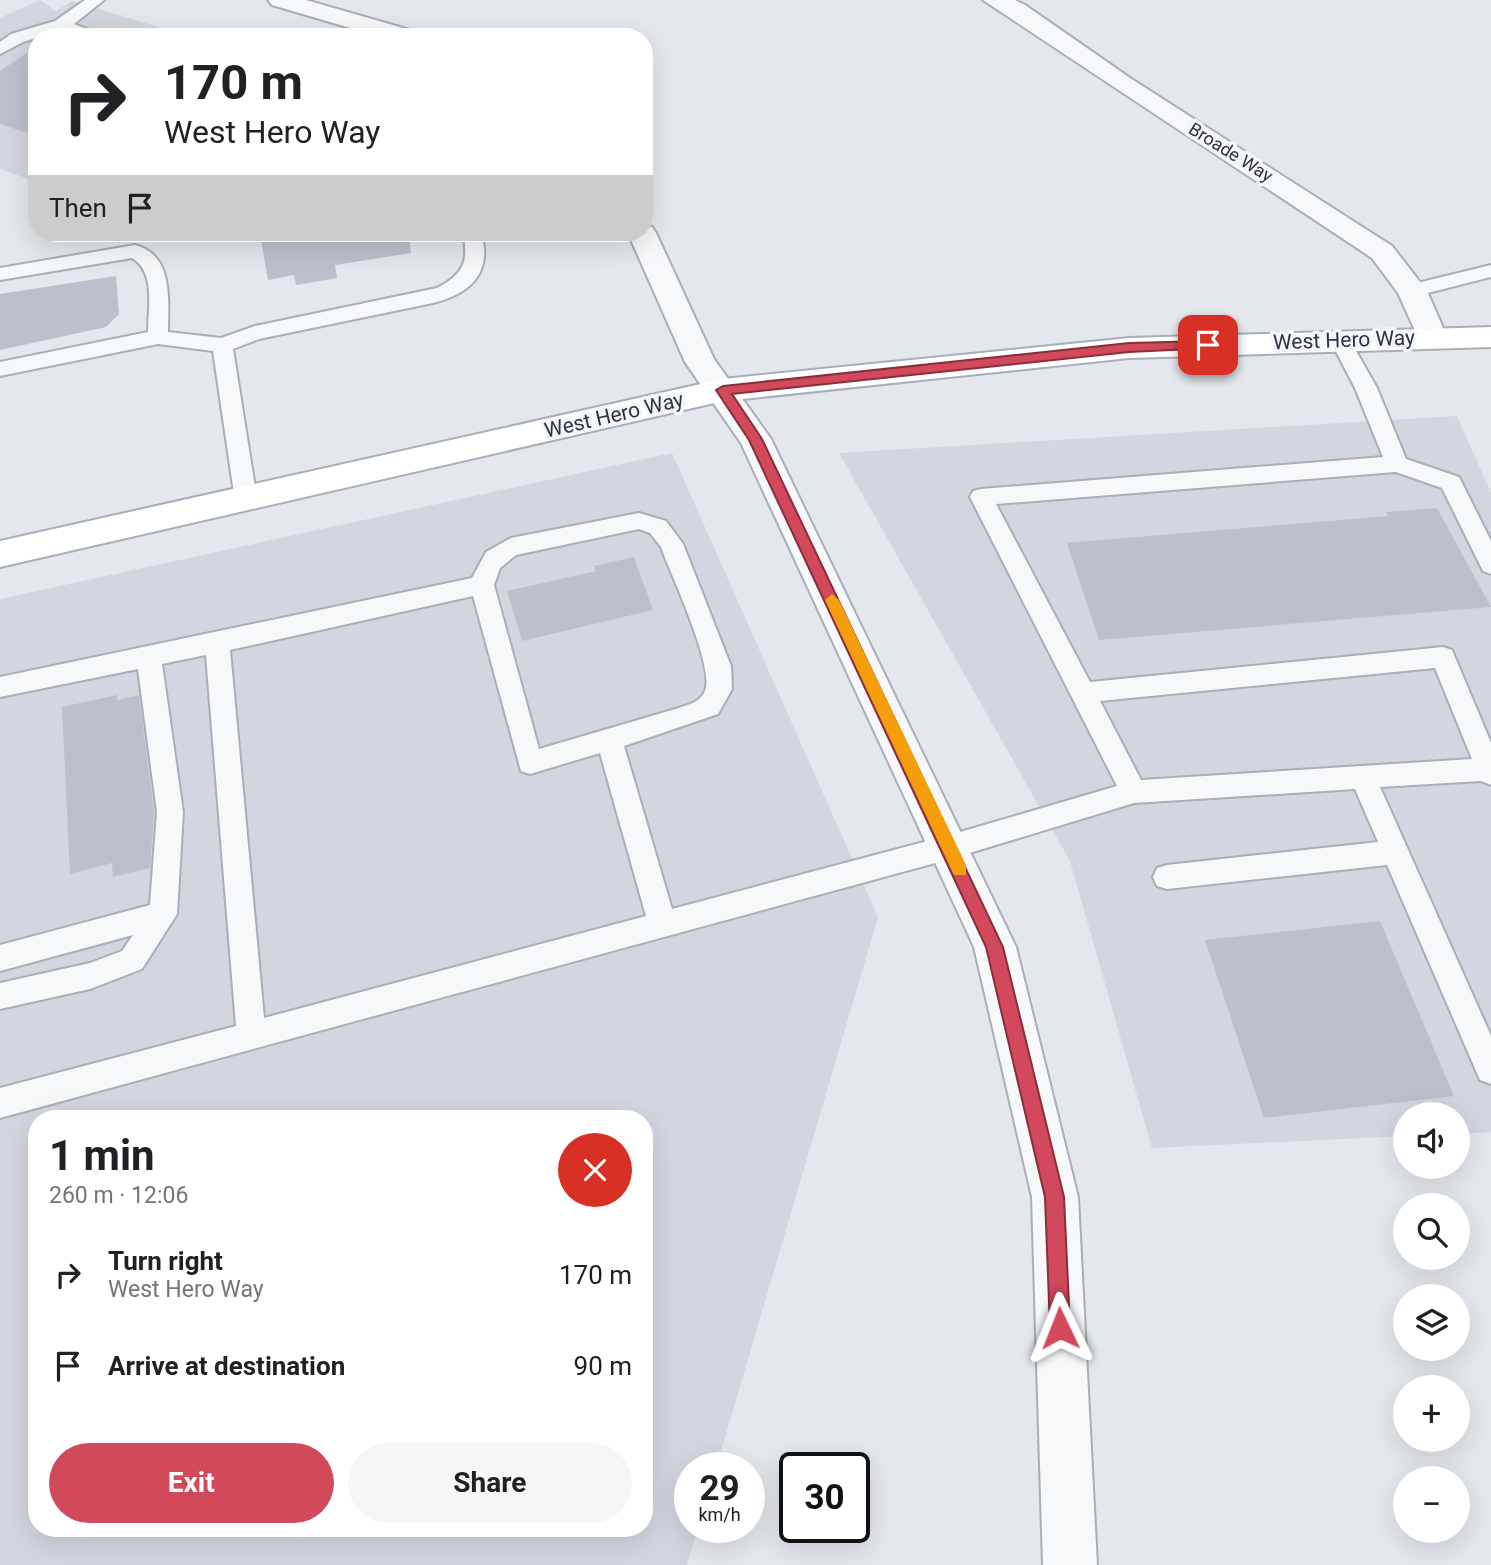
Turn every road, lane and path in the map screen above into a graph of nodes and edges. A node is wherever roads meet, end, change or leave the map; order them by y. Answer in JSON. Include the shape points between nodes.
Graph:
{"nodes":[{"id":1,"x":96,"y":0,"type":"edge"},
{"id":2,"x":280,"y":0,"type":"edge"},
{"id":3,"x":995,"y":0,"type":"edge"},
{"id":4,"x":61,"y":25,"type":"junction"},
{"id":5,"x":51,"y":28,"type":"edge"},
{"id":6,"x":71,"y":28,"type":"edge"},
{"id":7,"x":358,"y":28,"type":"edge"},
{"id":8,"x":28,"y":35,"type":"edge"},
{"id":9,"x":0,"y":49,"type":"edge"},
{"id":10,"x":474,"y":242,"type":"edge"},
{"id":11,"x":646,"y":242,"type":"edge"},
{"id":12,"x":1491,"y":271,"type":"edge"},
{"id":13,"x":0,"y":274,"type":"edge"},
{"id":14,"x":1412,"y":291,"type":"junction"},
{"id":15,"x":158,"y":337,"type":"junction"},
{"id":16,"x":1432,"y":337,"type":"junction"},
{"id":17,"x":1491,"y":337,"type":"edge"},
{"id":18,"x":1340,"y":340,"type":"junction"},
{"id":19,"x":222,"y":345,"type":"junction"},
{"id":20,"x":0,"y":369,"type":"edge"},
{"id":21,"x":723,"y":390,"type":"junction"},
{"id":22,"x":1397,"y":464,"type":"junction"},
{"id":23,"x":246,"y":499,"type":"junction"},
{"id":24,"x":0,"y":554,"type":"edge"},
{"id":25,"x":1491,"y":565,"type":"edge"},
{"id":26,"x":482,"y":585,"type":"junction"},
{"id":27,"x":217,"y":643,"type":"junction"},
{"id":28,"x":149,"y":657,"type":"junction"},
{"id":29,"x":0,"y":687,"type":"edge"},
{"id":30,"x":1083,"y":693,"type":"junction"},
{"id":31,"x":609,"y":739,"type":"junction"},
{"id":32,"x":1490,"y":771,"type":"edge"},
{"id":33,"x":1363,"y":778,"type":"junction"},
{"id":34,"x":1134,"y":792,"type":"junction"},
{"id":35,"x":950,"y":847,"type":"junction"},
{"id":36,"x":1396,"y":852,"type":"junction"},
{"id":37,"x":1167,"y":877,"type":"dead end"},
{"id":38,"x":163,"y":914,"type":"junction"},
{"id":39,"x":662,"y":925,"type":"junction"},
{"id":40,"x":0,"y":958,"type":"edge"},
{"id":41,"x":0,"y":996,"type":"edge"},
{"id":42,"x":251,"y":1035,"type":"junction"},
{"id":43,"x":1491,"y":1070,"type":"edge"},
{"id":44,"x":0,"y":1103,"type":"edge"},
{"id":45,"x":1070,"y":1565,"type":"edge"}],
"edges":[{"from":1,"to":4,"type":"lane"},
{"from":2,"to":7,"type":"street"},
{"from":3,"to":14,"type":"street","name":"Broade Way","via":[[1017,10],[1382,252]]},
{"from":4,"to":5,"type":"lane"},
{"from":4,"to":6,"type":"lane"},
{"from":8,"to":9,"type":"lane"},
{"from":10,"to":19,"type":"lane","via":[[478,259],[459,287],[433,297],[255,333]]},
{"from":11,"to":21,"type":"street","via":[[700,362]]},
{"from":12,"to":14,"type":"lane"},
{"from":13,"to":15,"type":"lane","via":[[135,251],[156,270]]},
{"from":14,"to":16,"type":"street","name":"Broade Way"},
{"from":15,"to":19,"type":"lane"},
{"from":15,"to":20,"type":"lane"},
{"from":16,"to":17,"type":"main road","name":"West Hero Way"},
{"from":16,"to":18,"type":"main road","name":"West Hero Way"},
{"from":18,"to":21,"type":"main road","name":"West Hero Way","via":[[1129,348]]},
{"from":18,"to":22,"type":"lane","via":[[1366,388]]},
{"from":19,"to":23,"type":"lane"},
{"from":21,"to":23,"type":"main road","name":"West Hero Way"},
{"from":21,"to":35,"type":"street","via":[[755,439]]},
{"from":22,"to":25,"type":"lane","via":[[1451,484]]},
{"from":22,"to":30,"type":"lane","via":[[981,497]]},
{"from":23,"to":24,"type":"main road","name":"West Hero Way"},
{"from":26,"to":27,"type":"lane"},
{"from":26,"to":31,"type":"lane","via":[[530,764]]},
{"from":26,"to":31,"type":"lane","via":[[489,562],[511,547],[615,523],[639,521],[658,527],[671,544],[719,666],[719,689],[709,707]]},
{"from":27,"to":28,"type":"lane"},
{"from":27,"to":42,"type":"lane"},
{"from":28,"to":29,"type":"lane"},
{"from":28,"to":38,"type":"lane","via":[[170,812]]},
{"from":30,"to":32,"type":"lane","via":[[1443,657]]},
{"from":30,"to":34,"type":"lane"},
{"from":31,"to":39,"type":"lane"},
{"from":32,"to":33,"type":"lane"},
{"from":33,"to":34,"type":"lane"},
{"from":33,"to":36,"type":"lane"},
{"from":34,"to":35,"type":"lane"},
{"from":35,"to":39,"type":"lane"},
{"from":35,"to":45,"type":"street","via":[[995,947],[1055,1197]]},
{"from":36,"to":37,"type":"lane"},
{"from":36,"to":43,"type":"lane"},
{"from":38,"to":40,"type":"lane"},
{"from":38,"to":41,"type":"lane","via":[[132,960],[90,976]]},
{"from":39,"to":42,"type":"lane"},
{"from":42,"to":44,"type":"lane"}]}
